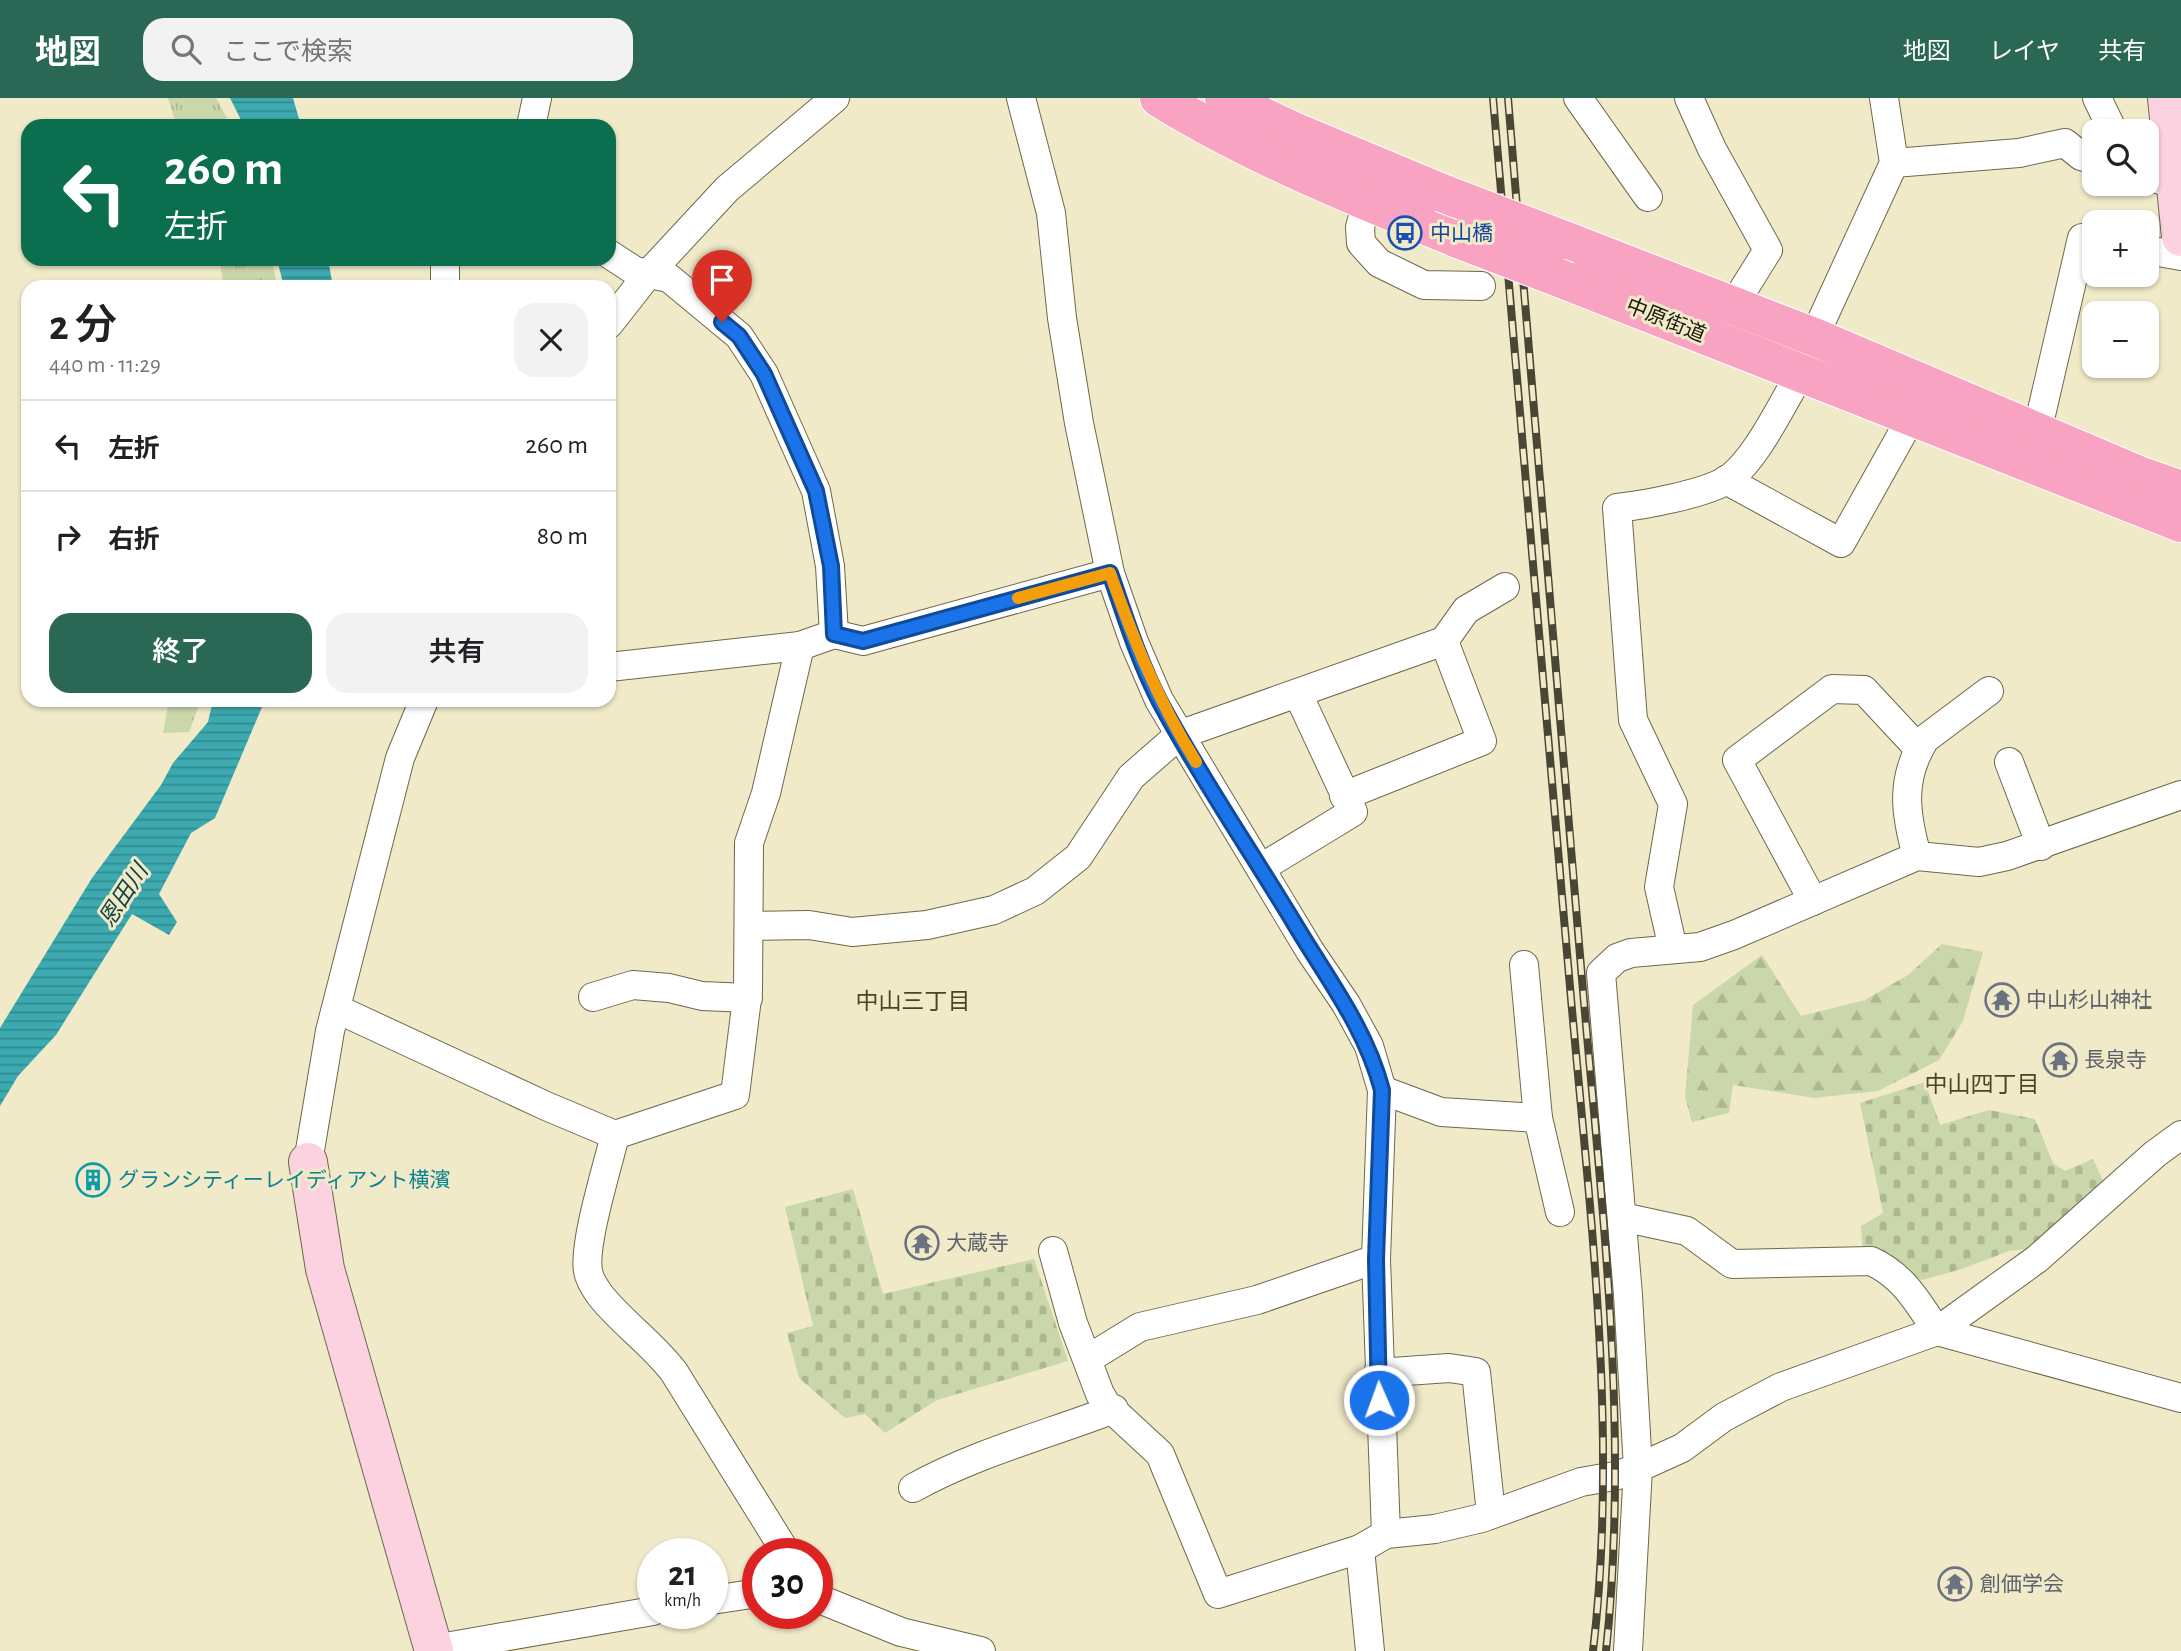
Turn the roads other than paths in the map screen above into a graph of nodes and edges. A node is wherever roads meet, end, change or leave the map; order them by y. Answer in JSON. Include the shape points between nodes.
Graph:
{"nodes":[{"id":1,"x":537,"y":98,"type":"edge"},
{"id":2,"x":835,"y":98,"type":"edge"},
{"id":3,"x":1021,"y":98,"type":"edge"},
{"id":4,"x":1159,"y":98,"type":"edge"},
{"id":5,"x":1578,"y":98,"type":"edge"},
{"id":6,"x":1689,"y":98,"type":"edge"},
{"id":7,"x":1884,"y":98,"type":"edge"},
{"id":8,"x":2097,"y":98,"type":"edge"},
{"id":9,"x":2167,"y":98,"type":"edge"},
{"id":10,"x":1230,"y":100,"type":"edge"},
{"id":11,"x":532,"y":119,"type":"edge"},
{"id":12,"x":2107,"y":119,"type":"edge"},
{"id":13,"x":2082,"y":156,"type":"edge"},
{"id":14,"x":1894,"y":163,"type":"junction"},
{"id":15,"x":2162,"y":172,"type":"edge"},
{"id":16,"x":1648,"y":197,"type":"dead end"},
{"id":17,"x":1367,"y":202,"type":"junction"},
{"id":18,"x":2181,"y":237,"type":"edge"},
{"id":19,"x":2082,"y":238,"type":"edge"},
{"id":20,"x":2159,"y":252,"type":"edge"},
{"id":21,"x":2181,"y":256,"type":"edge"},
{"id":22,"x":616,"y":259,"type":"edge"},
{"id":23,"x":649,"y":273,"type":"junction"},
{"id":24,"x":1481,"y":286,"type":"dead end"},
{"id":25,"x":1733,"y":306,"type":"junction"},
{"id":26,"x":616,"y":315,"type":"edge"},
{"id":27,"x":1814,"y":338,"type":"junction"},
{"id":28,"x":1801,"y":373,"type":"junction"},
{"id":29,"x":1912,"y":418,"type":"junction"},
{"id":30,"x":2037,"y":432,"type":"junction"},
{"id":31,"x":1726,"y":480,"type":"junction"},
{"id":32,"x":2181,"y":489,"type":"edge"},
{"id":33,"x":2181,"y":523,"type":"edge"},
{"id":34,"x":1110,"y":573,"type":"junction"},
{"id":35,"x":1504,"y":587,"type":"dead end"},
{"id":36,"x":834,"y":634,"type":"junction"},
{"id":37,"x":1444,"y":640,"type":"junction"},
{"id":38,"x":800,"y":646,"type":"junction"},
{"id":39,"x":616,"y":666,"type":"edge"},
{"id":40,"x":1989,"y":691,"type":"dead end"},
{"id":41,"x":1298,"y":694,"type":"junction"},
{"id":42,"x":421,"y":707,"type":"edge"},
{"id":43,"x":1179,"y":735,"type":"junction"},
{"id":44,"x":1919,"y":749,"type":"junction"},
{"id":45,"x":2009,"y":762,"type":"dead end"},
{"id":46,"x":2181,"y":795,"type":"edge"},
{"id":47,"x":1344,"y":796,"type":"junction"},
{"id":48,"x":2041,"y":846,"type":"junction"},
{"id":49,"x":1917,"y":856,"type":"junction"},
{"id":50,"x":1261,"y":868,"type":"junction"},
{"id":51,"x":1813,"y":901,"type":"junction"},
{"id":52,"x":750,"y":926,"type":"junction"},
{"id":53,"x":1673,"y":949,"type":"junction"},
{"id":54,"x":1524,"y":965,"type":"dead end"},
{"id":55,"x":593,"y":997,"type":"dead end"},
{"id":56,"x":748,"y":998,"type":"junction"},
{"id":57,"x":337,"y":1009,"type":"junction"},
{"id":58,"x":1382,"y":1090,"type":"junction"},
{"id":59,"x":1538,"y":1118,"type":"junction"},
{"id":60,"x":615,"y":1135,"type":"junction"},
{"id":61,"x":2181,"y":1135,"type":"edge"},
{"id":62,"x":308,"y":1162,"type":"joint"},
{"id":63,"x":1560,"y":1212,"type":"dead end"},
{"id":64,"x":1622,"y":1217,"type":"junction"},
{"id":65,"x":1053,"y":1251,"type":"dead end"},
{"id":66,"x":1376,"y":1259,"type":"junction"},
{"id":67,"x":1937,"y":1331,"type":"junction"},
{"id":68,"x":1088,"y":1359,"type":"junction"},
{"id":69,"x":1378,"y":1373,"type":"junction"},
{"id":70,"x":2181,"y":1398,"type":"edge"},
{"id":71,"x":1114,"y":1409,"type":"junction"},
{"id":72,"x":1638,"y":1468,"type":"junction"},
{"id":73,"x":913,"y":1488,"type":"dead end"},
{"id":74,"x":1491,"y":1514,"type":"junction"},
{"id":75,"x":1385,"y":1534,"type":"junction"},
{"id":76,"x":776,"y":1538,"type":"edge"},
{"id":77,"x":1360,"y":1549,"type":"junction"},
{"id":78,"x":833,"y":1604,"type":"edge"},
{"id":79,"x":637,"y":1614,"type":"edge"},
{"id":80,"x":434,"y":1650,"type":"edge"},
{"id":81,"x":981,"y":1651,"type":"edge"},
{"id":82,"x":1370,"y":1651,"type":"edge"},
{"id":83,"x":1628,"y":1651,"type":"edge"}],
"edges":[{"from":1,"to":11,"type":"street"},
{"from":2,"to":23,"type":"street","via":[[727,189]]},
{"from":3,"to":34,"type":"street","via":[[1051,213],[1077,410]]},
{"from":4,"to":17,"type":"main road","name":"中原街道","via":[[1208,128]]},
{"from":5,"to":16,"type":"street"},
{"from":6,"to":25,"type":"street","via":[[1768,250]]},
{"from":7,"to":14,"type":"street"},
{"from":8,"to":12,"type":"street"},
{"from":9,"to":15,"type":"street"},
{"from":10,"to":25,"type":"main road","name":"中原街道","bridge":true,"via":[[1443,192]]},
{"from":13,"to":14,"type":"street","via":[[2064,143],[2019,153]]},
{"from":14,"to":27,"type":"street"},
{"from":15,"to":18,"type":"street"},
{"from":17,"to":24,"type":"street","via":[[1361,243],[1379,263],[1424,285]]},
{"from":17,"to":28,"type":"main road","name":"中原街道","bridge":true},
{"from":19,"to":30,"type":"street"},
{"from":20,"to":21,"type":"street"},
{"from":22,"to":23,"type":"street","via":[[635,271]]},
{"from":23,"to":26,"type":"street"},
{"from":23,"to":36,"type":"street","via":[[669,278],[739,336],[764,374],[816,491],[831,566]]},
{"from":25,"to":27,"type":"main road","name":"中原街道"},
{"from":27,"to":30,"type":"main road","name":"中原街道"},
{"from":28,"to":29,"type":"main road","name":"中原街道"},
{"from":28,"to":31,"type":"street","via":[[1746,461]]},
{"from":29,"to":31,"type":"street","via":[[1841,543]]},
{"from":29,"to":33,"type":"main road","name":"中原街道"},
{"from":30,"to":32,"type":"main road","name":"中原街道"},
{"from":31,"to":53,"type":"street","via":[[1655,504],[1617,509],[1633,720],[1673,804],[1659,887]]},
{"from":34,"to":36,"type":"street","via":[[863,641]]},
{"from":34,"to":43,"type":"street","via":[[1134,642]]},
{"from":35,"to":37,"type":"street","via":[[1466,610]]},
{"from":36,"to":38,"type":"street"},
{"from":37,"to":41,"type":"street"},
{"from":37,"to":47,"type":"street","via":[[1482,741]]},
{"from":38,"to":39,"type":"street"},
{"from":38,"to":52,"type":"street","via":[[766,793],[749,843]]},
{"from":40,"to":44,"type":"street"},
{"from":41,"to":43,"type":"street"},
{"from":41,"to":47,"type":"street"},
{"from":42,"to":57,"type":"street","via":[[400,758]]},
{"from":43,"to":50,"type":"street"},
{"from":43,"to":52,"type":"street","via":[[1131,777],[1078,858],[1035,891],[994,910],[927,925],[852,932],[809,925]]},
{"from":44,"to":49,"type":"street","via":[[1906,794],[1906,817]]},
{"from":44,"to":51,"type":"street","via":[[1864,690],[1832,689],[1737,760]]},
{"from":45,"to":48,"type":"street"},
{"from":46,"to":48,"type":"street"},
{"from":47,"to":50,"type":"street","via":[[1353,812]]},
{"from":48,"to":49,"type":"street","via":[[1979,862]]},
{"from":49,"to":51,"type":"street"},
{"from":50,"to":58,"type":"street","via":[[1346,1004],[1368,1046]]},
{"from":51,"to":53,"type":"street","via":[[1700,947]]},
{"from":52,"to":56,"type":"street"},
{"from":53,"to":64,"type":"street","via":[[1631,953],[1617,958],[1601,973]]},
{"from":54,"to":59,"type":"street"},
{"from":55,"to":56,"type":"street","via":[[633,985]]},
{"from":56,"to":60,"type":"street","via":[[735,1095]]},
{"from":57,"to":60,"type":"street"},
{"from":57,"to":62,"type":"street","via":[[321,1074]]},
{"from":58,"to":59,"type":"street","via":[[1441,1112]]},
{"from":58,"to":66,"type":"street"},
{"from":59,"to":63,"type":"street"},
{"from":60,"to":76,"type":"street","via":[[588,1273],[597,1292],[674,1372]]},
{"from":61,"to":67,"type":"street","via":[[2037,1259]]},
{"from":62,"to":80,"type":"street","via":[[325,1269]]},
{"from":64,"to":67,"type":"street","via":[[1687,1231],[1732,1264],[1871,1261],[1903,1281]]},
{"from":64,"to":72,"type":"street"},
{"from":65,"to":68,"type":"street"},
{"from":66,"to":68,"type":"street","via":[[1256,1300],[1140,1328]]},
{"from":66,"to":69,"type":"street"},
{"from":67,"to":70,"type":"street"},
{"from":67,"to":72,"type":"street","via":[[1781,1387],[1724,1417],[1682,1448]]},
{"from":68,"to":71,"type":"street","via":[[1100,1394]]},
{"from":69,"to":74,"type":"street","via":[[1449,1368],[1476,1372]]},
{"from":69,"to":75,"type":"street"},
{"from":71,"to":73,"type":"street","via":[[1000,1447]]},
{"from":71,"to":77,"type":"street","via":[[1160,1454],[1219,1594]]},
{"from":72,"to":74,"type":"street","via":[[1581,1482]]},
{"from":72,"to":83,"type":"street"},
{"from":74,"to":75,"type":"street","via":[[1435,1529]]},
{"from":75,"to":77,"type":"street"},
{"from":77,"to":82,"type":"street"},
{"from":78,"to":81,"type":"street","via":[[901,1632]]},
{"from":79,"to":80,"type":"street"}]}
